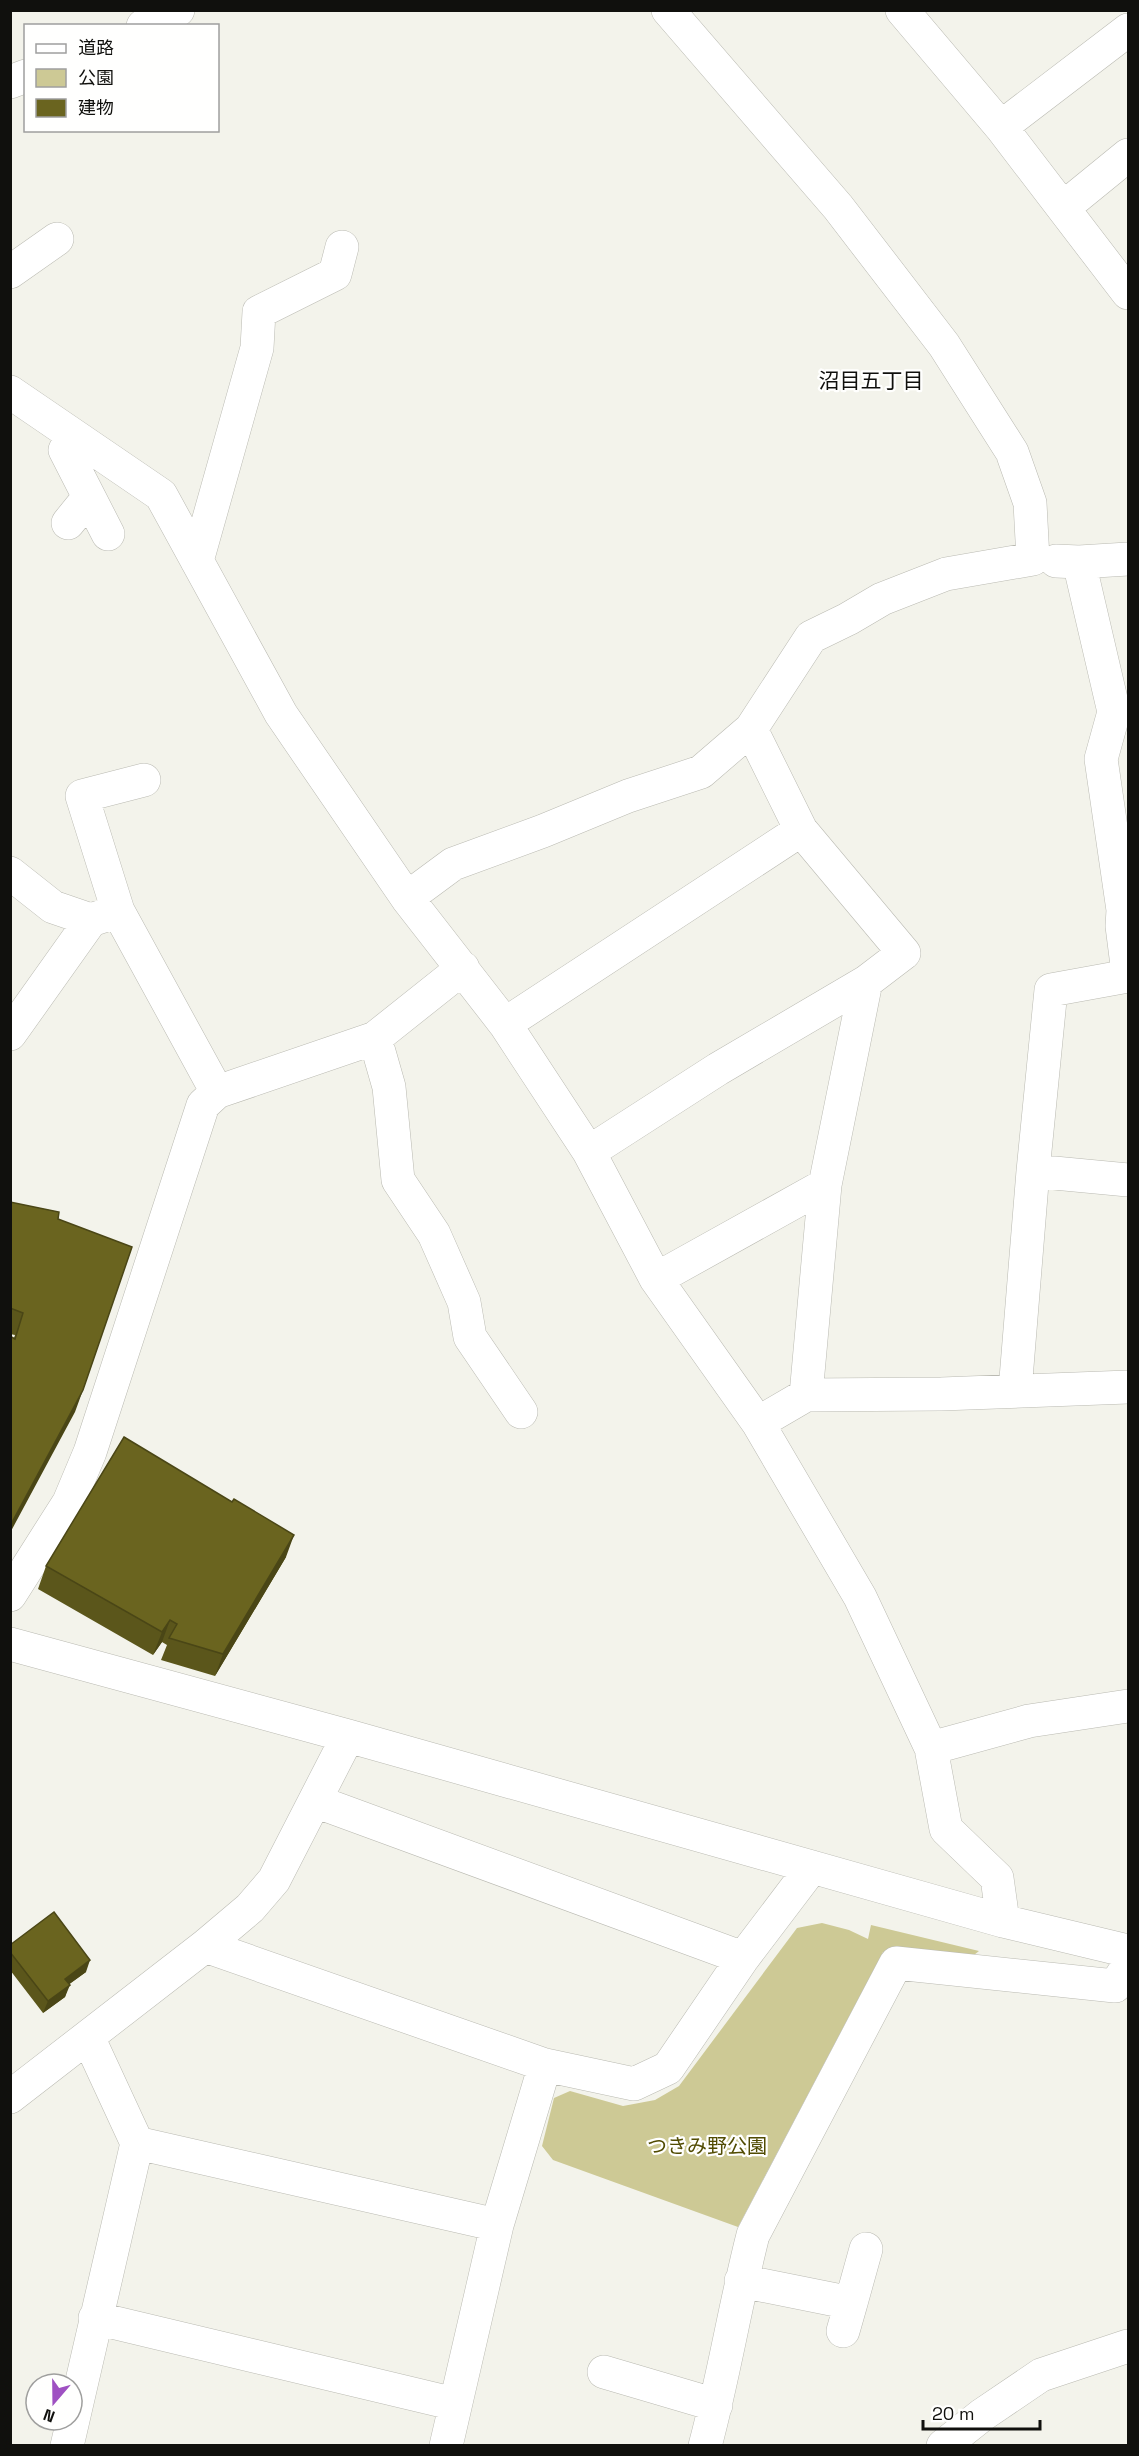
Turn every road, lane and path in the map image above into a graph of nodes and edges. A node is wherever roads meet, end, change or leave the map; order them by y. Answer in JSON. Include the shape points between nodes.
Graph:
{"nodes":[{"id":1,"x":178,"y":10,"type":"edge"},
{"id":2,"x":668,"y":10,"type":"edge"},
{"id":3,"x":903,"y":10,"type":"edge"},
{"id":4,"x":147,"y":24,"type":"edge"},
{"id":5,"x":1128,"y":30,"type":"edge"},
{"id":6,"x":1001,"y":127,"type":"junction"},
{"id":7,"x":1128,"y":155,"type":"edge"},
{"id":8,"x":1063,"y":208,"type":"junction"},
{"id":9,"x":57,"y":239,"type":"dead end"},
{"id":10,"x":342,"y":247,"type":"dead end"},
{"id":11,"x":25,"y":274,"type":"edge"},
{"id":12,"x":1128,"y":293,"type":"edge"},
{"id":13,"x":10,"y":392,"type":"edge"},
{"id":14,"x":73,"y":435,"type":"junction"},
{"id":15,"x":89,"y":497,"type":"junction"},
{"id":16,"x":68,"y":524,"type":"dead end"},
{"id":17,"x":108,"y":534,"type":"dead end"},
{"id":18,"x":1033,"y":559,"type":"junction"},
{"id":19,"x":1128,"y":559,"type":"edge"},
{"id":20,"x":197,"y":561,"type":"junction"},
{"id":21,"x":1078,"y":562,"type":"junction"},
{"id":22,"x":751,"y":729,"type":"junction"},
{"id":23,"x":144,"y":780,"type":"dead end"},
{"id":24,"x":801,"y":830,"type":"junction"},
{"id":25,"x":10,"y":873,"type":"edge"},
{"id":26,"x":407,"y":898,"type":"junction"},
{"id":27,"x":105,"y":915,"type":"junction"},
{"id":28,"x":463,"y":968,"type":"junction"},
{"id":29,"x":1128,"y":974,"type":"edge"},
{"id":30,"x":866,"y":982,"type":"junction"},
{"id":31,"x":505,"y":1024,"type":"junction"},
{"id":32,"x":10,"y":1034,"type":"edge"},
{"id":33,"x":375,"y":1038,"type":"junction"},
{"id":34,"x":217,"y":1092,"type":"junction"},
{"id":35,"x":589,"y":1152,"type":"junction"},
{"id":36,"x":1033,"y":1171,"type":"junction"},
{"id":37,"x":1128,"y":1180,"type":"edge"},
{"id":38,"x":825,"y":1185,"type":"junction"},
{"id":39,"x":656,"y":1279,"type":"junction"},
{"id":40,"x":1128,"y":1387,"type":"edge"},
{"id":41,"x":1015,"y":1391,"type":"junction"},
{"id":42,"x":806,"y":1395,"type":"junction"},
{"id":43,"x":521,"y":1412,"type":"dead end"},
{"id":44,"x":758,"y":1424,"type":"junction"},
{"id":45,"x":10,"y":1595,"type":"edge"},
{"id":46,"x":10,"y":1644,"type":"edge"},
{"id":47,"x":1128,"y":1706,"type":"edge"},
{"id":48,"x":348,"y":1736,"type":"junction"},
{"id":49,"x":931,"y":1748,"type":"junction"},
{"id":50,"x":315,"y":1801,"type":"junction"},
{"id":51,"x":812,"y":1867,"type":"junction"},
{"id":52,"x":1003,"y":1921,"type":"junction"},
{"id":53,"x":205,"y":1946,"type":"junction"},
{"id":54,"x":1128,"y":1952,"type":"edge"},
{"id":55,"x":743,"y":1958,"type":"junction"},
{"id":56,"x":1128,"y":1966,"type":"edge"},
{"id":57,"x":88,"y":2037,"type":"junction"},
{"id":58,"x":545,"y":2065,"type":"junction"},
{"id":59,"x":10,"y":2097,"type":"edge"},
{"id":60,"x":137,"y":2143,"type":"junction"},
{"id":61,"x":497,"y":2225,"type":"junction"},
{"id":62,"x":866,"y":2248,"type":"dead end"},
{"id":63,"x":741,"y":2281,"type":"junction"},
{"id":64,"x":95,"y":2318,"type":"junction"},
{"id":65,"x":1128,"y":2346,"type":"edge"},
{"id":66,"x":604,"y":2372,"type":"dead end"},
{"id":67,"x":455,"y":2404,"type":"junction"},
{"id":68,"x":716,"y":2405,"type":"junction"},
{"id":69,"x":67,"y":2445,"type":"edge"},
{"id":70,"x":446,"y":2445,"type":"edge"},
{"id":71,"x":705,"y":2445,"type":"edge"},
{"id":72,"x":943,"y":2445,"type":"edge"}],
"edges":[{"from":1,"to":4,"type":"street"},
{"from":2,"to":18,"type":"street","via":[[838,207],[944,345],[1012,452],[1030,503]]},
{"from":3,"to":6,"type":"street"},
{"from":5,"to":6,"type":"street"},
{"from":6,"to":8,"type":"street"},
{"from":7,"to":8,"type":"street"},
{"from":8,"to":12,"type":"street"},
{"from":9,"to":11,"type":"street"},
{"from":10,"to":20,"type":"street","via":[[335,274],[259,312],[257,348]]},
{"from":13,"to":14,"type":"street"},
{"from":14,"to":15,"type":"street","via":[[65,450]]},
{"from":14,"to":20,"type":"street","via":[[161,495]]},
{"from":15,"to":16,"type":"street"},
{"from":15,"to":17,"type":"street"},
{"from":18,"to":21,"type":"street"},
{"from":18,"to":22,"type":"street","via":[[946,574],[882,599],[811,637]]},
{"from":19,"to":21,"type":"street"},
{"from":20,"to":26,"type":"street","via":[[281,714]]},
{"from":21,"to":29,"type":"street","via":[[1114,712],[1092,788],[1123,910],[1111,926]]},
{"from":22,"to":24,"type":"street"},
{"from":22,"to":26,"type":"street","via":[[701,772],[453,864]]},
{"from":23,"to":27,"type":"street","via":[[82,796]]},
{"from":24,"to":30,"type":"street","via":[[904,953]]},
{"from":24,"to":31,"type":"street"},
{"from":25,"to":27,"type":"street","via":[[53,907]]},
{"from":26,"to":28,"type":"street"},
{"from":27,"to":32,"type":"street"},
{"from":27,"to":34,"type":"street"},
{"from":28,"to":31,"type":"street"},
{"from":28,"to":33,"type":"street"},
{"from":29,"to":36,"type":"street","via":[[1051,990]]},
{"from":30,"to":35,"type":"street","via":[[718,1069]]},
{"from":30,"to":38,"type":"street"},
{"from":31,"to":35,"type":"street"},
{"from":33,"to":34,"type":"street"},
{"from":33,"to":43,"type":"street","via":[[389,1087],[398,1180],[434,1234],[464,1302],[471,1337]]},
{"from":34,"to":45,"type":"street","via":[[203,1105],[90,1452],[69,1502]]},
{"from":35,"to":39,"type":"street"},
{"from":36,"to":37,"type":"street"},
{"from":36,"to":41,"type":"street"},
{"from":38,"to":39,"type":"street"},
{"from":38,"to":42,"type":"street"},
{"from":39,"to":44,"type":"street"},
{"from":40,"to":41,"type":"street"},
{"from":41,"to":42,"type":"street"},
{"from":42,"to":44,"type":"street"},
{"from":44,"to":49,"type":"street","via":[[860,1597]]},
{"from":46,"to":48,"type":"street"},
{"from":47,"to":49,"type":"street","via":[[1029,1721]]},
{"from":48,"to":50,"type":"street"},
{"from":48,"to":51,"type":"street"},
{"from":49,"to":52,"type":"street","via":[[946,1829],[997,1878]]},
{"from":50,"to":53,"type":"street","via":[[274,1880],[250,1908]]},
{"from":50,"to":55,"type":"street"},
{"from":51,"to":52,"type":"street"},
{"from":51,"to":55,"type":"street"},
{"from":52,"to":54,"type":"street"},
{"from":53,"to":57,"type":"street"},
{"from":53,"to":58,"type":"street"},
{"from":55,"to":58,"type":"street","via":[[668,2068],[634,2084]]},
{"from":56,"to":63,"type":"street","via":[[1116,1986],[896,1963],[753,2235]]},
{"from":57,"to":59,"type":"street"},
{"from":57,"to":60,"type":"street"},
{"from":58,"to":61,"type":"street"},
{"from":60,"to":61,"type":"street"},
{"from":60,"to":64,"type":"street"},
{"from":61,"to":67,"type":"street"},
{"from":62,"to":63,"type":"street","via":[[847,2317]]},
{"from":63,"to":68,"type":"street"},
{"from":64,"to":67,"type":"street"},
{"from":64,"to":69,"type":"street"},
{"from":65,"to":72,"type":"street","via":[[1041,2375]]},
{"from":66,"to":68,"type":"street"},
{"from":67,"to":70,"type":"street"},
{"from":68,"to":71,"type":"street"}]}
